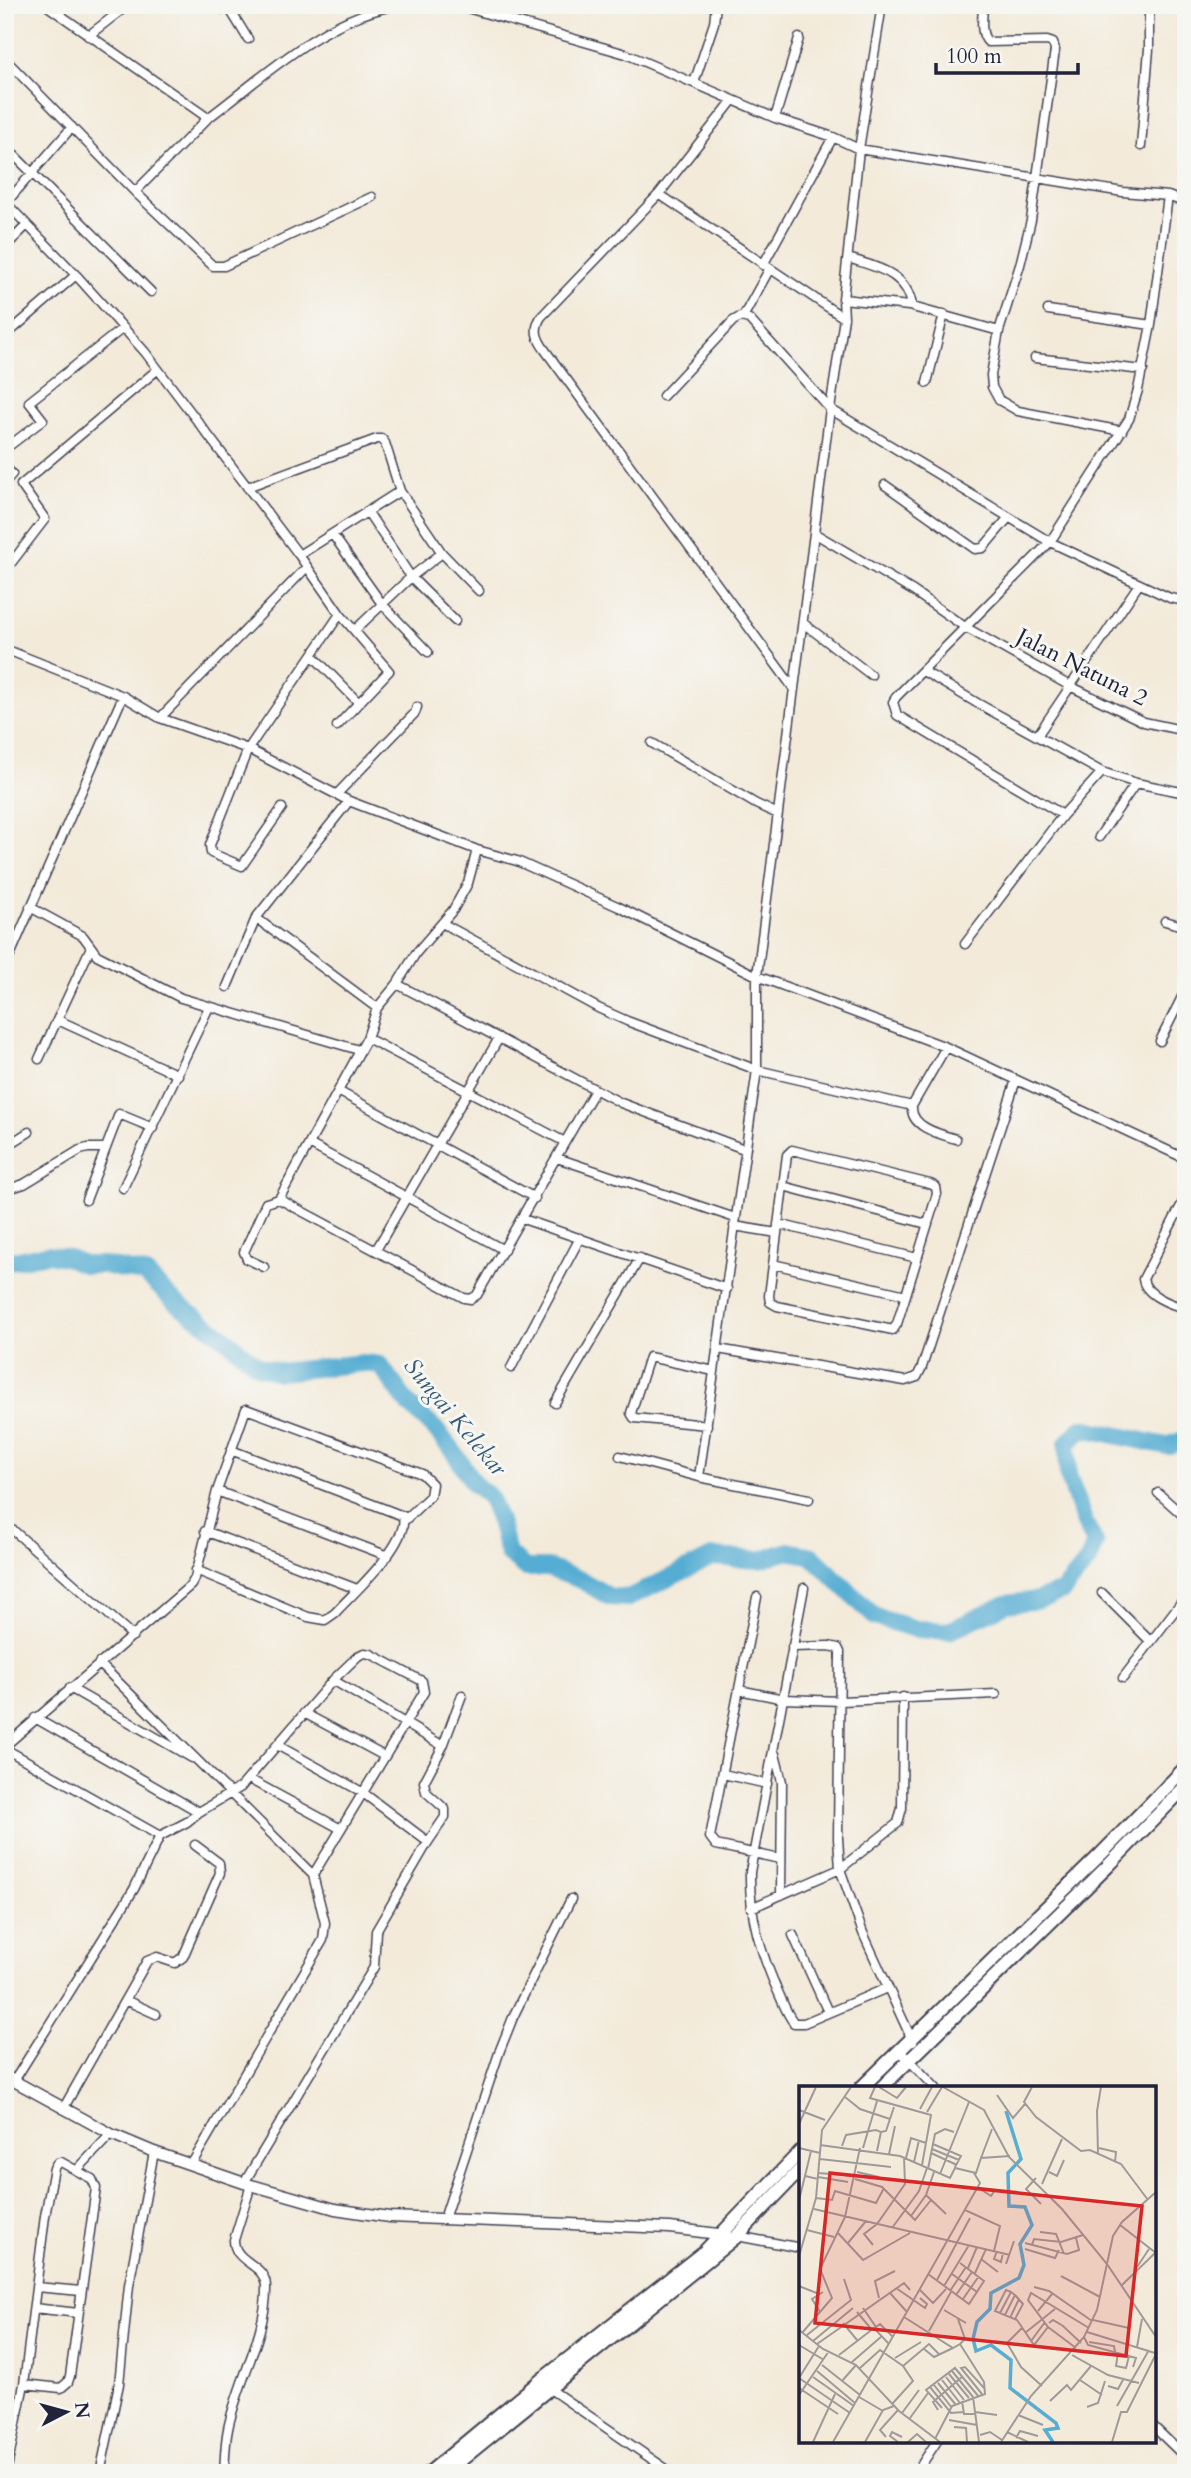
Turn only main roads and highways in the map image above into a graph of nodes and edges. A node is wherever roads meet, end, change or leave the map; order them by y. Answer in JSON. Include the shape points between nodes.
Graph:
{"nodes":[{"id":1,"x":1186,"y":1767,"type":"edge"},
{"id":2,"x":1186,"y":1786,"type":"edge"},
{"id":3,"x":1028,"y":1925,"type":"junction"},
{"id":4,"x":1039,"y":1934,"type":"junction"},
{"id":5,"x":863,"y":2086,"type":"edge"},
{"id":6,"x":883,"y":2086,"type":"edge"},
{"id":7,"x":799,"y":2153,"type":"edge"},
{"id":8,"x":799,"y":2171,"type":"edge"},
{"id":9,"x":609,"y":2334,"type":"junction"},
{"id":10,"x":545,"y":2385,"type":"junction"},
{"id":11,"x":429,"y":2473,"type":"edge"},
{"id":12,"x":445,"y":2473,"type":"edge"}],
"edges":[{"from":1,"to":3,"type":"highway"},
{"from":2,"to":4,"type":"highway"},
{"from":3,"to":4,"type":"highway"},
{"from":3,"to":5,"type":"highway"},
{"from":4,"to":6,"type":"highway"},
{"from":7,"to":9,"type":"highway","via":[[721,2235]]},
{"from":8,"to":9,"type":"highway","via":[[737,2236]]},
{"from":9,"to":10,"type":"highway"},
{"from":10,"to":11,"type":"highway"},
{"from":10,"to":12,"type":"highway"}]}
